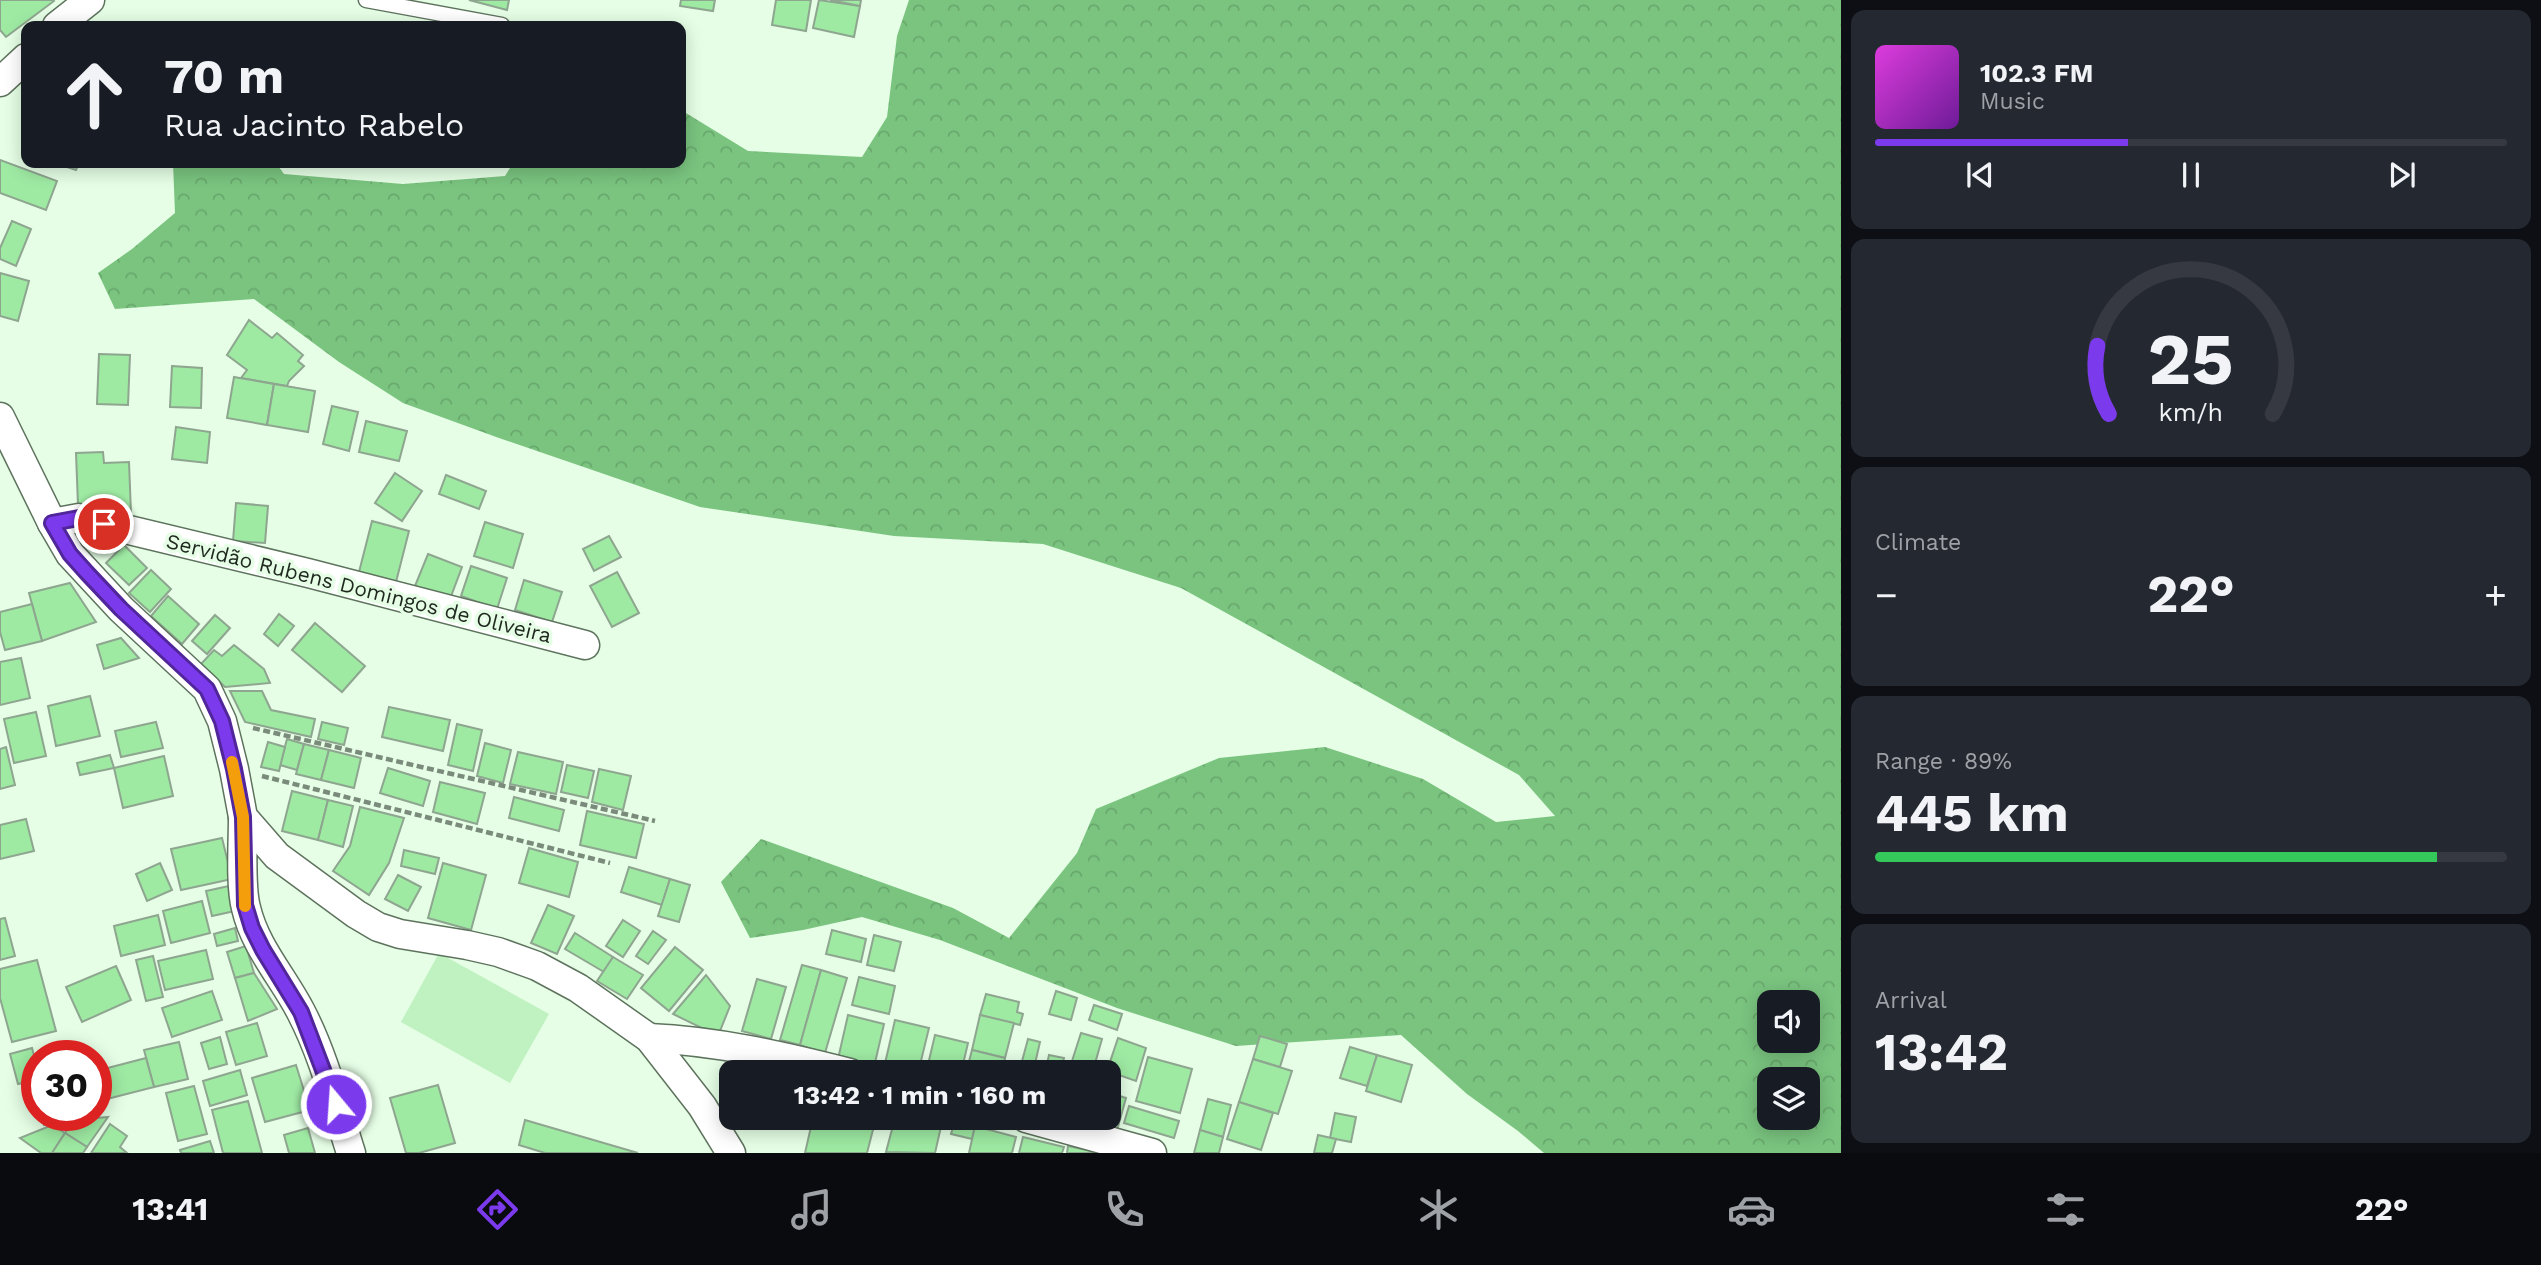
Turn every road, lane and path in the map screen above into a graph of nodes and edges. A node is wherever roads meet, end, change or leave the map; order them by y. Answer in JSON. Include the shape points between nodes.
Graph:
{"nodes":[{"id":1,"x":90,"y":0,"type":"edge"},
{"id":2,"x":366,"y":0,"type":"edge"},
{"id":3,"x":63,"y":21,"type":"edge"},
{"id":4,"x":480,"y":21,"type":"edge"},
{"id":5,"x":21,"y":63,"type":"edge"},
{"id":6,"x":0,"y":82,"type":"edge"},
{"id":7,"x":0,"y":416,"type":"edge"},
{"id":8,"x":52,"y":523,"type":"junction"},
{"id":9,"x":585,"y":645,"type":"dead end"},
{"id":10,"x":222,"y":721,"type":"junction"},
{"id":11,"x":234,"y":769,"type":"junction"},
{"id":12,"x":243,"y":817,"type":"junction"},
{"id":13,"x":655,"y":821,"type":"dead end"},
{"id":14,"x":610,"y":863,"type":"dead end"},
{"id":15,"x":649,"y":1038,"type":"junction"},
{"id":16,"x":797,"y":1060,"type":"edge"},
{"id":17,"x":1069,"y":1130,"type":"edge"},
{"id":18,"x":351,"y":1153,"type":"edge"},
{"id":19,"x":731,"y":1153,"type":"edge"},
{"id":20,"x":1152,"y":1153,"type":"edge"}],
"edges":[{"from":1,"to":3,"type":"street"},
{"from":2,"to":4,"type":"lane"},
{"from":5,"to":6,"type":"street"},
{"from":7,"to":8,"type":"street"},
{"from":8,"to":9,"type":"street","name":"Servidão Rubens Domingos de Oliveira","via":[[79,518]]},
{"from":8,"to":10,"type":"street","via":[[70,554],[121,609],[207,689]]},
{"from":10,"to":11,"type":"street"},
{"from":10,"to":13,"type":"path"},
{"from":11,"to":12,"type":"street"},
{"from":11,"to":14,"type":"path"},
{"from":12,"to":15,"type":"street","via":[[276,856],[378,927],[478,947],[537,966],[578,988]]},
{"from":12,"to":18,"type":"street","via":[[245,905],[252,928],[301,1012]]},
{"from":15,"to":16,"type":"street","via":[[694,1040]]},
{"from":15,"to":19,"type":"street","via":[[702,1106]]},
{"from":17,"to":20,"type":"street"}]}
